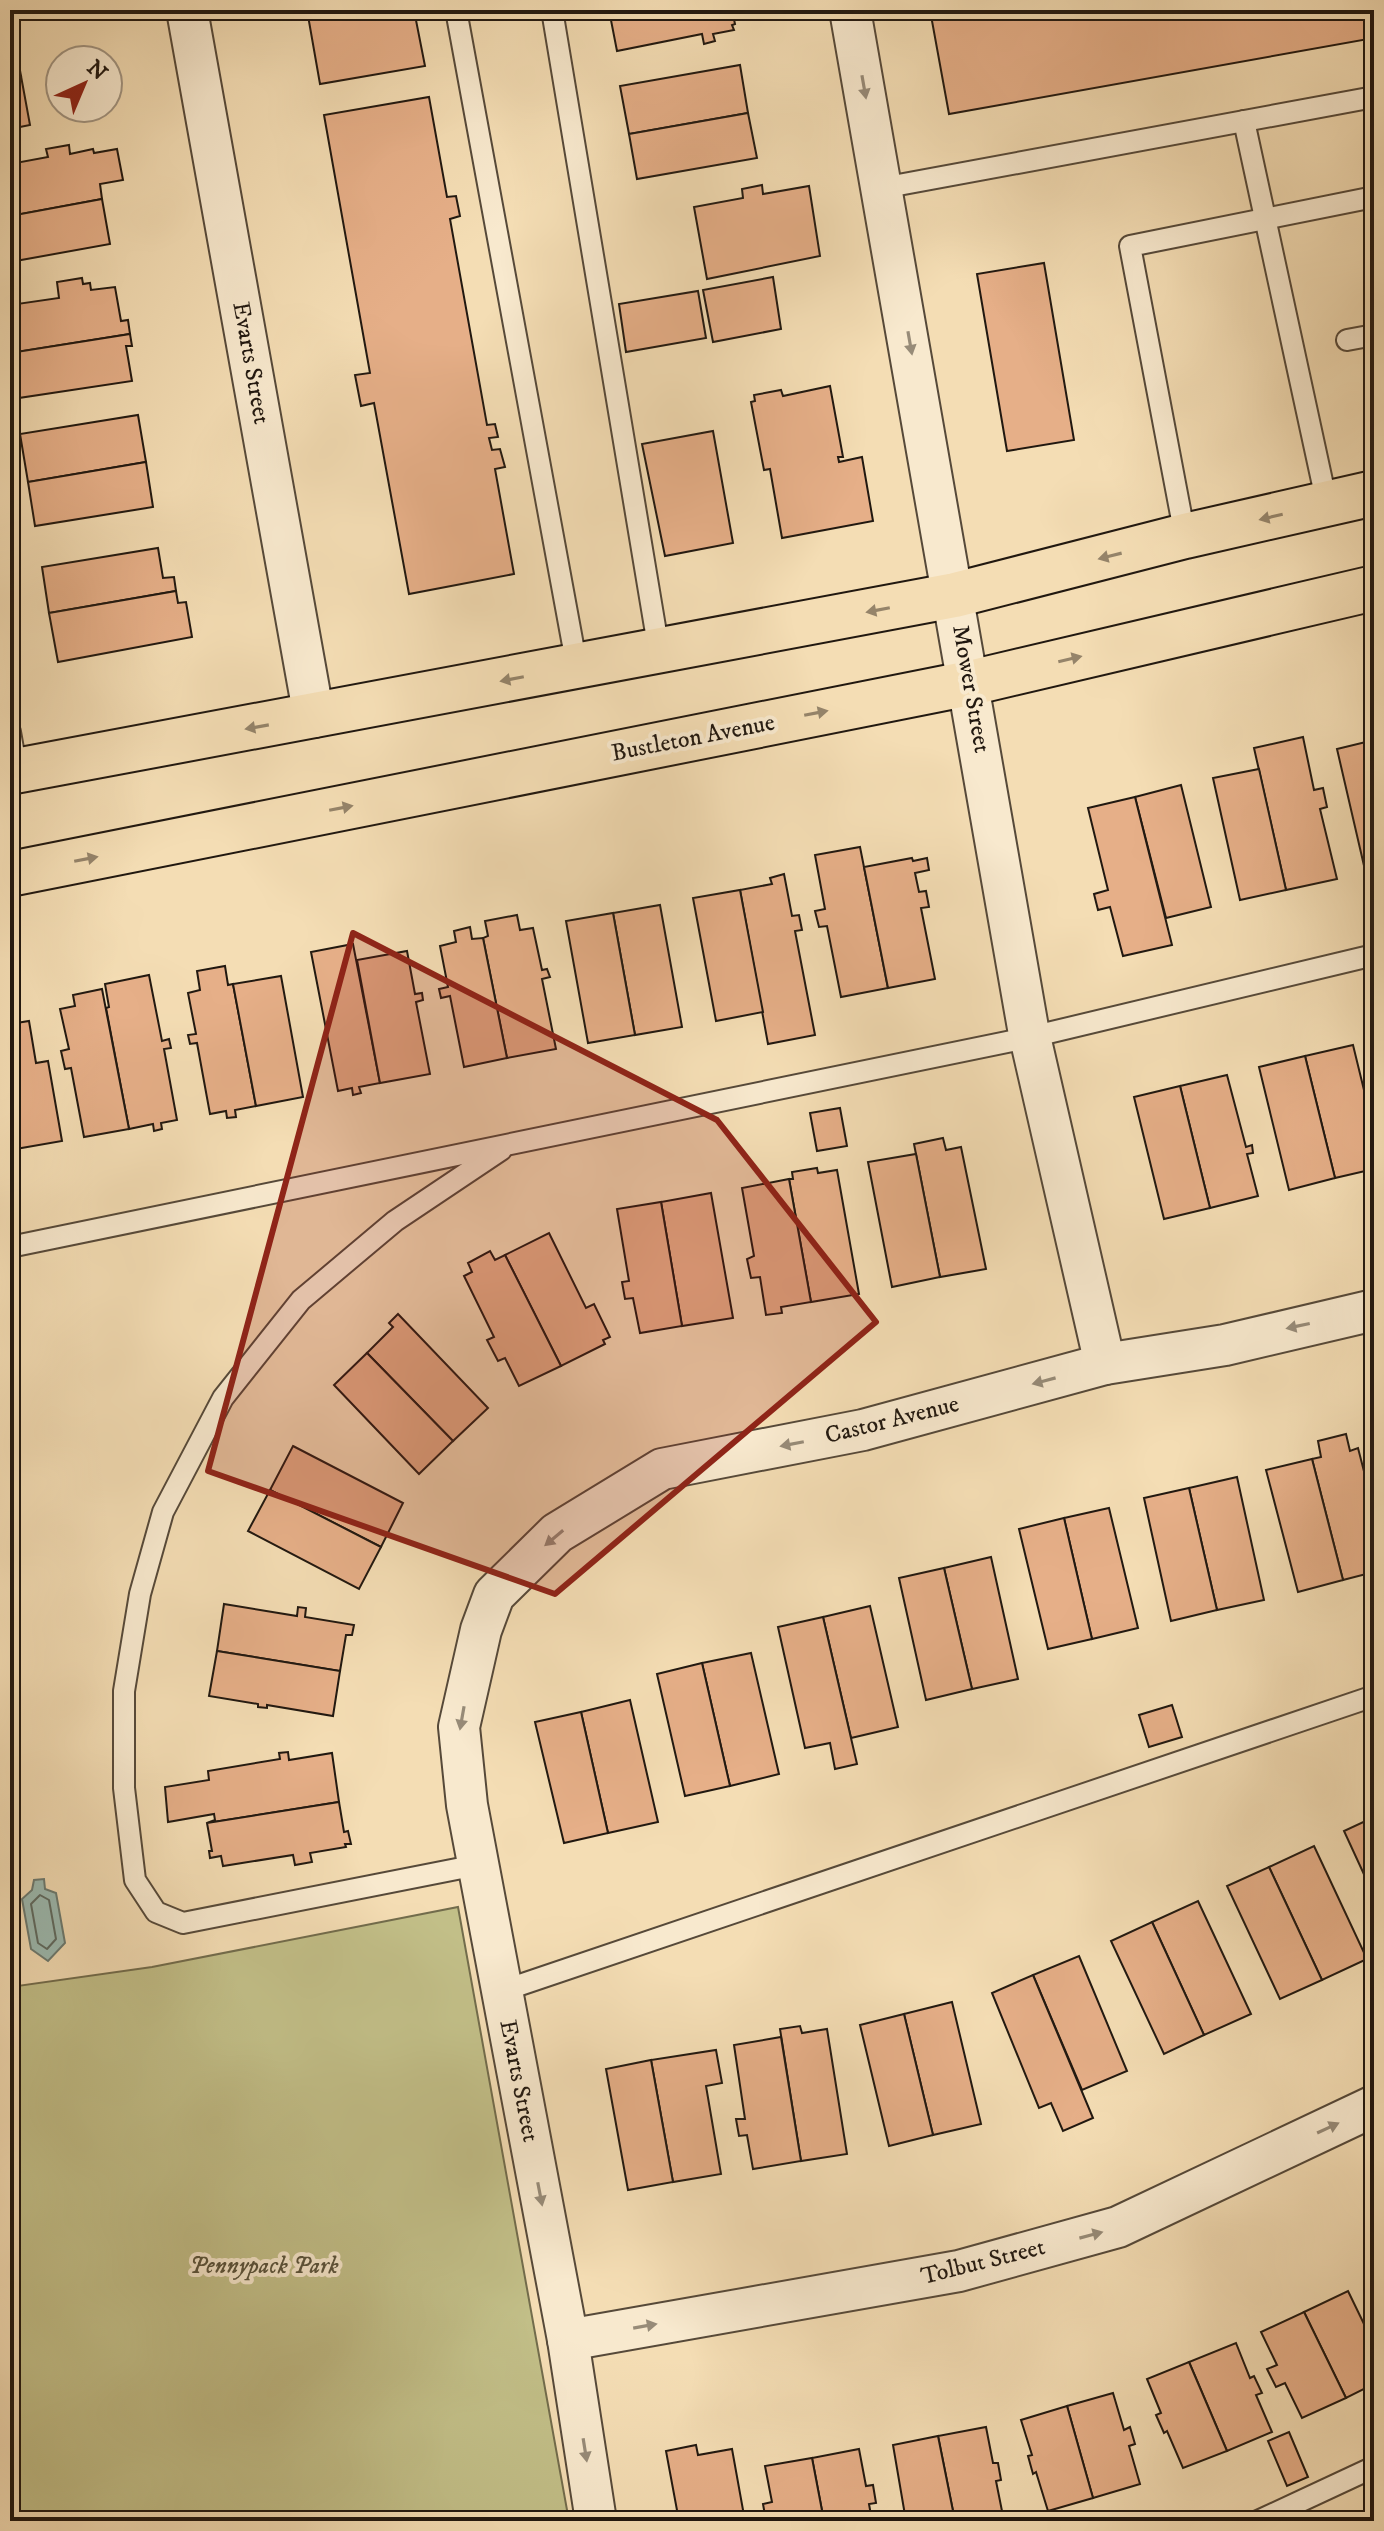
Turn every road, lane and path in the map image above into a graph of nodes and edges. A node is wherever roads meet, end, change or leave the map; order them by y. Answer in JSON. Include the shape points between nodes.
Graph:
{"nodes":[{"id":1,"x":187,"y":10,"type":"edge"},
{"id":2,"x":456,"y":10,"type":"edge"},
{"id":3,"x":552,"y":10,"type":"edge"},
{"id":4,"x":850,"y":10,"type":"edge"},
{"id":5,"x":1374,"y":97,"type":"edge"},
{"id":6,"x":1244,"y":121,"type":"junction"},
{"id":7,"x":882,"y":188,"type":"junction"},
{"id":8,"x":1374,"y":197,"type":"edge"},
{"id":9,"x":1265,"y":218,"type":"junction"},
{"id":10,"x":1374,"y":335,"type":"edge"},
{"id":11,"x":1347,"y":340,"type":"dead end"},
{"id":12,"x":1374,"y":493,"type":"edge"},
{"id":13,"x":1327,"y":504,"type":"junction"},
{"id":14,"x":1185,"y":536,"type":"junction"},
{"id":15,"x":1374,"y":588,"type":"edge"},
{"id":16,"x":955,"y":595,"type":"junction"},
{"id":17,"x":659,"y":651,"type":"junction"},
{"id":18,"x":577,"y":667,"type":"junction"},
{"id":19,"x":970,"y":683,"type":"junction"},
{"id":20,"x":314,"y":717,"type":"junction"},
{"id":21,"x":12,"y":758,"type":"edge"},
{"id":22,"x":10,"y":874,"type":"edge"},
{"id":23,"x":1374,"y":955,"type":"edge"},
{"id":24,"x":1031,"y":1037,"type":"junction"},
{"id":25,"x":511,"y":1144,"type":"junction"},
{"id":26,"x":10,"y":1247,"type":"edge"},
{"id":27,"x":1374,"y":1310,"type":"edge"},
{"id":28,"x":1105,"y":1364,"type":"junction"},
{"id":29,"x":479,"y":1642,"type":"joint"},
{"id":30,"x":1374,"y":1696,"type":"edge"},
{"id":31,"x":477,"y":1865,"type":"junction"},
{"id":32,"x":502,"y":1991,"type":"junction"},
{"id":33,"x":1374,"y":2106,"type":"edge"},
{"id":34,"x":568,"y":2340,"type":"junction"},
{"id":35,"x":1374,"y":2467,"type":"edge"},
{"id":36,"x":596,"y":2521,"type":"edge"},
{"id":37,"x":1258,"y":2521,"type":"edge"}],
"edges":[{"from":1,"to":20,"type":"street","name":"Evarts Street"},
{"from":2,"to":18,"type":"lane"},
{"from":3,"to":17,"type":"lane"},
{"from":4,"to":7,"type":"street","name":"Mower Street","one_way":true},
{"from":5,"to":6,"type":"lane"},
{"from":6,"to":7,"type":"lane"},
{"from":6,"to":9,"type":"lane"},
{"from":7,"to":16,"type":"street","name":"Mower Street","one_way":true},
{"from":8,"to":9,"type":"lane"},
{"from":9,"to":13,"type":"lane"},
{"from":9,"to":14,"type":"lane","via":[[1130,246]]},
{"from":10,"to":11,"type":"lane"},
{"from":12,"to":13,"type":"main road"},
{"from":13,"to":14,"type":"main road","one_way":true},
{"from":14,"to":16,"type":"main road","one_way":true},
{"from":19,"to":15,"type":"main road","name":"Bustleton Avenue","one_way":true},
{"from":16,"to":17,"type":"main road","one_way":true},
{"from":16,"to":19,"type":"street","name":"Mower Street"},
{"from":17,"to":18,"type":"main road"},
{"from":18,"to":20,"type":"main road","one_way":true},
{"from":22,"to":19,"type":"main road","name":"Bustleton Avenue","one_way":true},
{"from":19,"to":24,"type":"street","name":"Mower Street"},
{"from":20,"to":21,"type":"main road","one_way":true},
{"from":23,"to":24,"type":"lane"},
{"from":24,"to":25,"type":"lane"},
{"from":24,"to":28,"type":"street","name":"Mower Street"},
{"from":25,"to":26,"type":"lane"},
{"from":25,"to":31,"type":"lane","via":[[395,1221],[301,1300],[223,1398],[163,1512],[140,1594],[124,1691],[124,1788],[135,1880],[156,1912],[183,1923]]},
{"from":27,"to":28,"type":"street","name":"Castor Avenue","one_way":true,"via":[[1225,1345]]},
{"from":28,"to":29,"type":"street","name":"Castor Avenue","one_way":true,"via":[[863,1430],[662,1469],[557,1533],[494,1595]]},
{"from":29,"to":31,"type":"street","name":"Evarts Street","one_way":true,"via":[[459,1727]]},
{"from":30,"to":32,"type":"lane"},
{"from":31,"to":32,"type":"street","name":"Evarts Street"},
{"from":32,"to":34,"type":"street","name":"Evarts Street","one_way":true},
{"from":34,"to":33,"type":"street","name":"Tolbut Street","one_way":true,"via":[[959,2271],[1118,2227]]},
{"from":34,"to":36,"type":"street","name":"Evarts Street","one_way":true},
{"from":35,"to":37,"type":"lane"}]}
